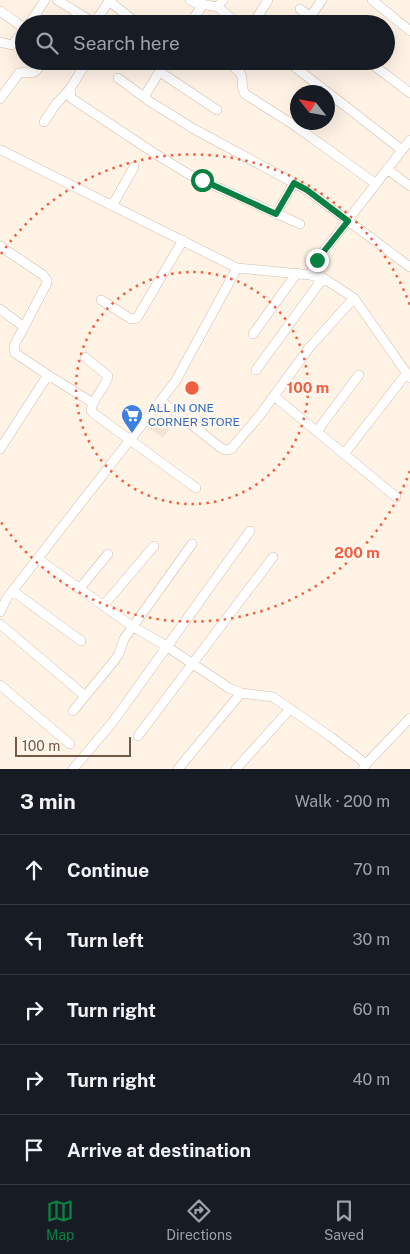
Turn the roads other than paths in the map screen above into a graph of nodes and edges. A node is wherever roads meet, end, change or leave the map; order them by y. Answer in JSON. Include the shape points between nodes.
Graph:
{"nodes":[{"id":1,"x":45,"y":0,"type":"edge"},
{"id":2,"x":110,"y":0,"type":"edge"},
{"id":3,"x":190,"y":0,"type":"edge"},
{"id":4,"x":268,"y":0,"type":"edge"},
{"id":5,"x":322,"y":0,"type":"edge"},
{"id":6,"x":372,"y":0,"type":"edge"},
{"id":7,"x":62,"y":1,"type":"edge"},
{"id":8,"x":220,"y":3,"type":"edge"},
{"id":9,"x":203,"y":4,"type":"junction"},
{"id":10,"x":300,"y":9,"type":"dead end"},
{"id":11,"x":0,"y":11,"type":"edge"},
{"id":12,"x":78,"y":14,"type":"edge"},
{"id":13,"x":35,"y":15,"type":"edge"},
{"id":14,"x":102,"y":15,"type":"edge"},
{"id":15,"x":128,"y":15,"type":"edge"},
{"id":16,"x":196,"y":15,"type":"edge"},
{"id":17,"x":230,"y":15,"type":"edge"},
{"id":18,"x":259,"y":15,"type":"edge"},
{"id":19,"x":308,"y":15,"type":"edge"},
{"id":20,"x":311,"y":15,"type":"edge"},
{"id":21,"x":390,"y":15,"type":"edge"},
{"id":22,"x":395,"y":19,"type":"edge"},
{"id":23,"x":15,"y":22,"type":"edge"},
{"id":24,"x":410,"y":31,"type":"edge"},
{"id":25,"x":0,"y":42,"type":"edge"},
{"id":26,"x":15,"y":42,"type":"edge"},
{"id":27,"x":36,"y":70,"type":"edge"},
{"id":28,"x":82,"y":70,"type":"edge"},
{"id":29,"x":236,"y":70,"type":"edge"},
{"id":30,"x":299,"y":70,"type":"edge"},
{"id":31,"x":380,"y":70,"type":"edge"},
{"id":32,"x":160,"y":72,"type":"joint"},
{"id":33,"x":118,"y":78,"type":"dead end"},
{"id":34,"x":70,"y":89,"type":"junction"},
{"id":35,"x":410,"y":93,"type":"edge"},
{"id":36,"x":144,"y":97,"type":"junction"},
{"id":37,"x":0,"y":99,"type":"edge"},
{"id":38,"x":217,"y":110,"type":"dead end"},
{"id":39,"x":44,"y":122,"type":"dead end"},
{"id":40,"x":410,"y":140,"type":"edge"},
{"id":41,"x":402,"y":150,"type":"junction"},
{"id":42,"x":0,"y":151,"type":"edge"},
{"id":43,"x":134,"y":167,"type":"dead end"},
{"id":44,"x":387,"y":169,"type":"junction"},
{"id":45,"x":294,"y":183,"type":"junction"},
{"id":46,"x":376,"y":184,"type":"junction"},
{"id":47,"x":410,"y":186,"type":"edge"},
{"id":48,"x":112,"y":206,"type":"junction"},
{"id":49,"x":276,"y":214,"type":"junction"},
{"id":50,"x":348,"y":221,"type":"junction"},
{"id":51,"x":300,"y":224,"type":"dead end"},
{"id":52,"x":183,"y":240,"type":"junction"},
{"id":53,"x":0,"y":246,"type":"edge"},
{"id":54,"x":410,"y":266,"type":"edge"},
{"id":55,"x":237,"y":268,"type":"junction"},
{"id":56,"x":297,"y":274,"type":"junction"},
{"id":57,"x":310,"y":275,"type":"junction"},
{"id":58,"x":323,"y":278,"type":"junction"},
{"id":59,"x":354,"y":298,"type":"junction"},
{"id":60,"x":101,"y":300,"type":"dead end"},
{"id":61,"x":0,"y":309,"type":"edge"},
{"id":62,"x":24,"y":327,"type":"junction"},
{"id":63,"x":252,"y":334,"type":"dead end"},
{"id":64,"x":85,"y":357,"type":"dead end"},
{"id":65,"x":256,"y":370,"type":"dead end"},
{"id":66,"x":359,"y":374,"type":"dead end"},
{"id":67,"x":48,"y":376,"type":"junction"},
{"id":68,"x":408,"y":376,"type":"edge"},
{"id":69,"x":274,"y":396,"type":"junction"},
{"id":70,"x":160,"y":401,"type":"junction"},
{"id":71,"x":93,"y":403,"type":"junction"},
{"id":72,"x":317,"y":431,"type":"junction"},
{"id":73,"x":131,"y":439,"type":"junction"},
{"id":74,"x":0,"y":449,"type":"edge"},
{"id":75,"x":344,"y":454,"type":"junction"},
{"id":76,"x":196,"y":488,"type":"dead end"},
{"id":77,"x":396,"y":497,"type":"dead end"},
{"id":78,"x":250,"y":531,"type":"dead end"},
{"id":79,"x":192,"y":544,"type":"dead end"},
{"id":80,"x":154,"y":546,"type":"dead end"},
{"id":81,"x":108,"y":554,"type":"dead end"},
{"id":82,"x":273,"y":557,"type":"dead end"},
{"id":83,"x":38,"y":559,"type":"junction"},
{"id":84,"x":80,"y":588,"type":"junction"},
{"id":85,"x":7,"y":594,"type":"edge"},
{"id":86,"x":104,"y":605,"type":"junction"},
{"id":87,"x":0,"y":612,"type":"edge"},
{"id":88,"x":0,"y":624,"type":"edge"},
{"id":89,"x":132,"y":626,"type":"junction"},
{"id":90,"x":81,"y":641,"type":"dead end"},
{"id":91,"x":166,"y":646,"type":"junction"},
{"id":92,"x":194,"y":664,"type":"junction"},
{"id":93,"x":0,"y":685,"type":"edge"},
{"id":94,"x":241,"y":694,"type":"junction"},
{"id":95,"x":86,"y":696,"type":"junction"},
{"id":96,"x":290,"y":708,"type":"junction"},
{"id":97,"x":73,"y":712,"type":"dead end"},
{"id":98,"x":410,"y":719,"type":"edge"},
{"id":99,"x":138,"y":736,"type":"dead end"},
{"id":100,"x":70,"y":744,"type":"dead end"},
{"id":101,"x":364,"y":766,"type":"edge"},
{"id":102,"x":73,"y":769,"type":"edge"},
{"id":103,"x":178,"y":769,"type":"edge"},
{"id":104,"x":236,"y":769,"type":"edge"}],
"edges":[{"from":1,"to":13,"type":"street"},
{"from":2,"to":14,"type":"street"},
{"from":2,"to":15,"type":"street"},
{"from":3,"to":9,"type":"street"},
{"from":4,"to":18,"type":"street"},
{"from":5,"to":20,"type":"street"},
{"from":6,"to":21,"type":"street"},
{"from":7,"to":12,"type":"street"},
{"from":8,"to":9,"type":"street"},
{"from":8,"to":17,"type":"street"},
{"from":9,"to":16,"type":"street"},
{"from":10,"to":19,"type":"street"},
{"from":11,"to":23,"type":"street"},
{"from":22,"to":24,"type":"street"},
{"from":25,"to":26,"type":"street","via":[[12,45]]},
{"from":27,"to":37,"type":"street","via":[[30,74],[19,73]]},
{"from":28,"to":34,"type":"street"},
{"from":29,"to":46,"type":"street","via":[[241,74],[245,94]]},
{"from":30,"to":41,"type":"street"},
{"from":31,"to":35,"type":"street"},
{"from":32,"to":36,"type":"street"},
{"from":32,"to":38,"type":"street"},
{"from":33,"to":36,"type":"street"},
{"from":34,"to":39,"type":"street"},
{"from":34,"to":49,"type":"street","via":[[72,98],[77,102],[175,166]]},
{"from":36,"to":45,"type":"street","via":[[215,141]]},
{"from":40,"to":41,"type":"street"},
{"from":41,"to":44,"type":"street"},
{"from":42,"to":48,"type":"street"},
{"from":43,"to":48,"type":"street"},
{"from":44,"to":46,"type":"street"},
{"from":44,"to":47,"type":"street"},
{"from":45,"to":49,"type":"street"},
{"from":45,"to":50,"type":"street"},
{"from":46,"to":50,"type":"street"},
{"from":48,"to":52,"type":"street"},
{"from":49,"to":51,"type":"street"},
{"from":50,"to":54,"type":"street"},
{"from":50,"to":57,"type":"street","via":[[317,260]]},
{"from":52,"to":55,"type":"street"},
{"from":52,"to":60,"type":"street","via":[[137,318],[131,319]]},
{"from":53,"to":62,"type":"street","via":[[47,280]]},
{"from":55,"to":56,"type":"street"},
{"from":55,"to":70,"type":"street","via":[[175,382]]},
{"from":56,"to":57,"type":"street"},
{"from":56,"to":63,"type":"street"},
{"from":57,"to":58,"type":"street"},
{"from":58,"to":59,"type":"street"},
{"from":58,"to":65,"type":"street"},
{"from":59,"to":68,"type":"street"},
{"from":59,"to":69,"type":"street","via":[[309,348]]},
{"from":61,"to":62,"type":"street"},
{"from":62,"to":67,"type":"street","via":[[14,350]]},
{"from":64,"to":71,"type":"street","via":[[108,376]]},
{"from":66,"to":72,"type":"street"},
{"from":67,"to":71,"type":"street"},
{"from":67,"to":74,"type":"street"},
{"from":68,"to":75,"type":"street"},
{"from":69,"to":70,"type":"street","via":[[228,450]]},
{"from":69,"to":72,"type":"street"},
{"from":70,"to":73,"type":"street"},
{"from":71,"to":73,"type":"street","via":[[93,413]]},
{"from":72,"to":75,"type":"street"},
{"from":73,"to":76,"type":"street"},
{"from":73,"to":83,"type":"street"},
{"from":75,"to":77,"type":"street"},
{"from":78,"to":91,"type":"street"},
{"from":79,"to":89,"type":"street"},
{"from":80,"to":86,"type":"street"},
{"from":81,"to":84,"type":"street"},
{"from":82,"to":92,"type":"street"},
{"from":83,"to":84,"type":"street"},
{"from":83,"to":85,"type":"street"},
{"from":84,"to":86,"type":"street"},
{"from":85,"to":87,"type":"street"},
{"from":85,"to":90,"type":"street"},
{"from":86,"to":89,"type":"street"},
{"from":88,"to":95,"type":"street"},
{"from":89,"to":91,"type":"street"},
{"from":89,"to":95,"type":"street","via":[[114,662]]},
{"from":91,"to":92,"type":"street"},
{"from":91,"to":102,"type":"street","via":[[112,723]]},
{"from":92,"to":94,"type":"street"},
{"from":92,"to":99,"type":"street"},
{"from":93,"to":100,"type":"street"},
{"from":94,"to":96,"type":"street","via":[[273,697]]},
{"from":94,"to":103,"type":"street"},
{"from":95,"to":97,"type":"street"},
{"from":96,"to":101,"type":"street"},
{"from":96,"to":104,"type":"street"},
{"from":98,"to":101,"type":"street"}]}
